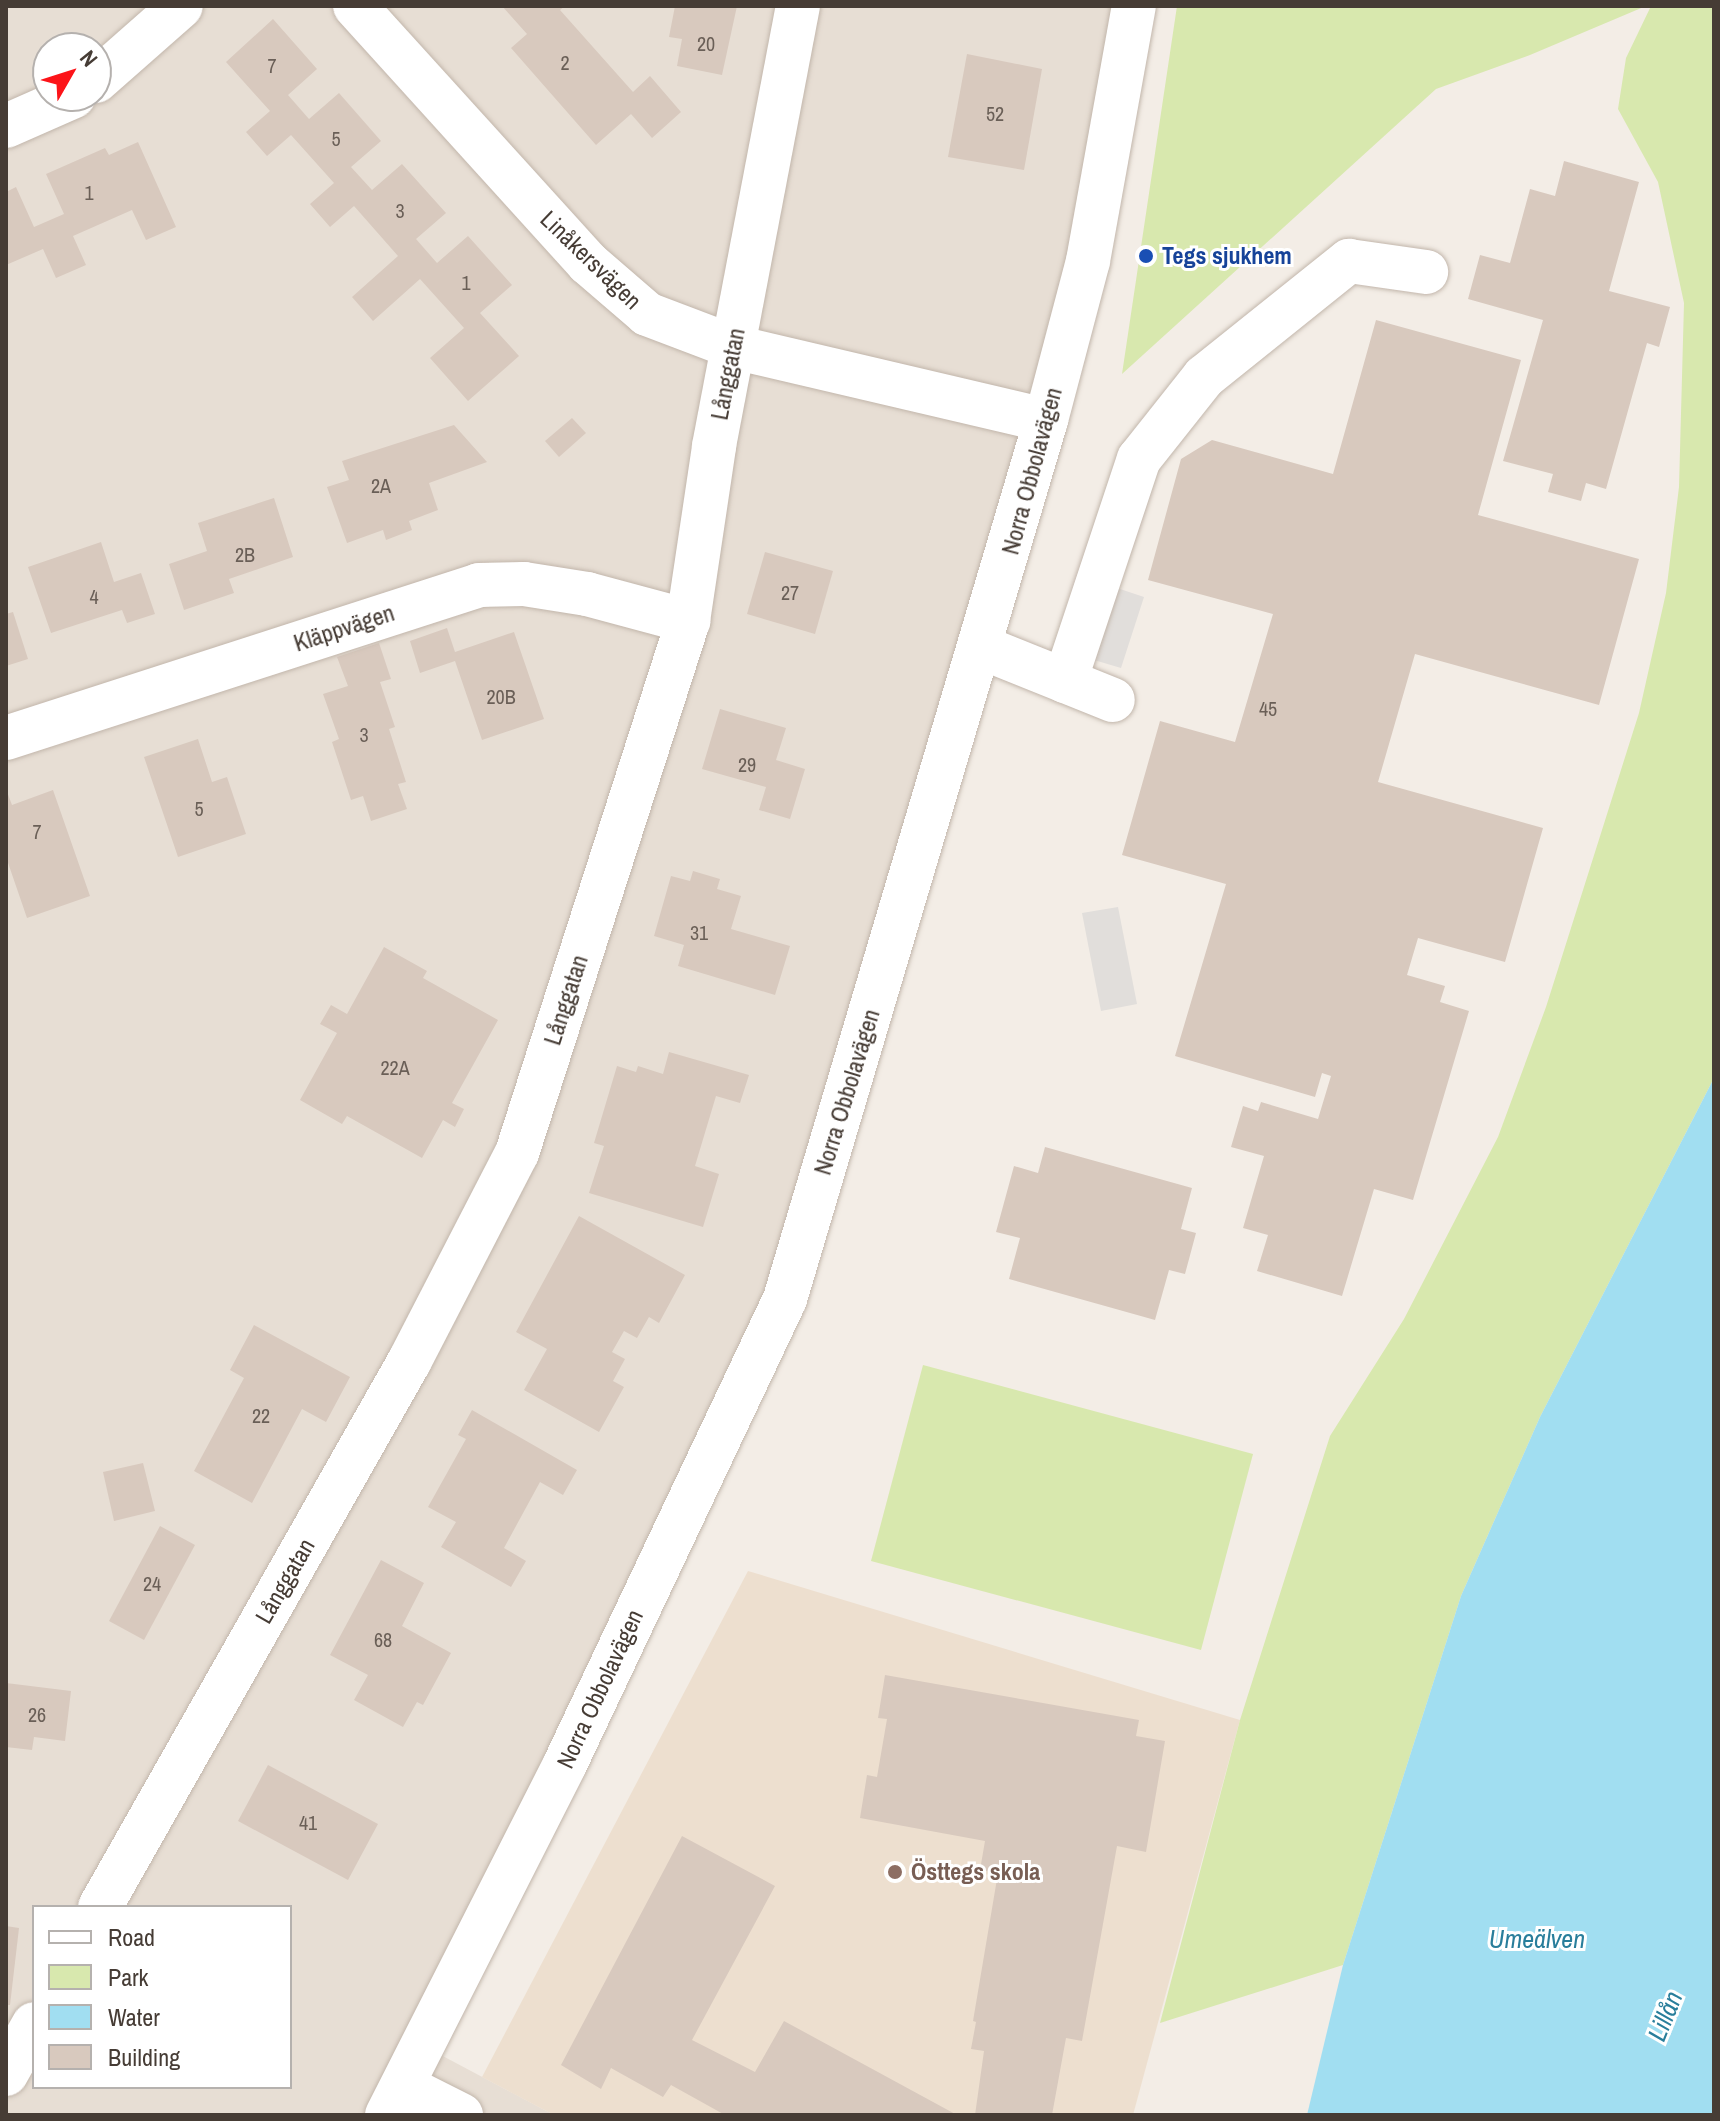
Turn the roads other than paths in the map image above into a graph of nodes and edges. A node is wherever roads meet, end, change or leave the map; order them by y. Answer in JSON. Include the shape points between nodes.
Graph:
{"nodes":[{"id":1,"x":181,"y":6,"type":"edge"},
{"id":2,"x":355,"y":6,"type":"edge"},
{"id":3,"x":798,"y":6,"type":"edge"},
{"id":4,"x":1134,"y":6,"type":"edge"},
{"id":5,"x":112,"y":67,"type":"edge"},
{"id":6,"x":38,"y":112,"type":"edge"},
{"id":7,"x":6,"y":126,"type":"edge"},
{"id":8,"x":1426,"y":272,"type":"dead end"},
{"id":9,"x":734,"y":347,"type":"junction"},
{"id":10,"x":1046,"y":420,"type":"junction"},
{"id":11,"x":688,"y":621,"type":"junction"},
{"id":12,"x":981,"y":647,"type":"junction"},
{"id":13,"x":1065,"y":681,"type":"junction"},
{"id":14,"x":1113,"y":700,"type":"dead end"},
{"id":15,"x":6,"y":738,"type":"edge"},
{"id":16,"x":101,"y":1905,"type":"edge"},
{"id":17,"x":32,"y":2028,"type":"edge"},
{"id":18,"x":6,"y":2074,"type":"edge"},
{"id":19,"x":395,"y":2100,"type":"edge"},
{"id":20,"x":461,"y":2115,"type":"edge"}],
"edges":[{"from":1,"to":5,"type":"street"},
{"from":2,"to":9,"type":"street","name":"Linåkersvägen","via":[[588,263],[647,314]]},
{"from":3,"to":9,"type":"street","name":"Långgatan"},
{"from":4,"to":10,"type":"street","name":"Norra Obbolavägen","via":[[1088,261]]},
{"from":6,"to":7,"type":"street"},
{"from":8,"to":13,"type":"street","via":[[1349,261],[1204,377],[1139,459]]},
{"from":9,"to":10,"type":"street","name":"Linåkersvägen"},
{"from":9,"to":11,"type":"street","name":"Långgatan"},
{"from":10,"to":12,"type":"street","name":"Norra Obbolavägen"},
{"from":11,"to":15,"type":"street","name":"Kläppvägen","via":[[587,594],[524,584],[479,585]]},
{"from":11,"to":16,"type":"street","name":"Långgatan","via":[[517,1153],[409,1362]]},
{"from":12,"to":13,"type":"street"},
{"from":12,"to":19,"type":"street","name":"Norra Obbolavägen","via":[[785,1299],[572,1750]]},
{"from":13,"to":14,"type":"street"},
{"from":17,"to":18,"type":"street"},
{"from":19,"to":20,"type":"street"}]}
